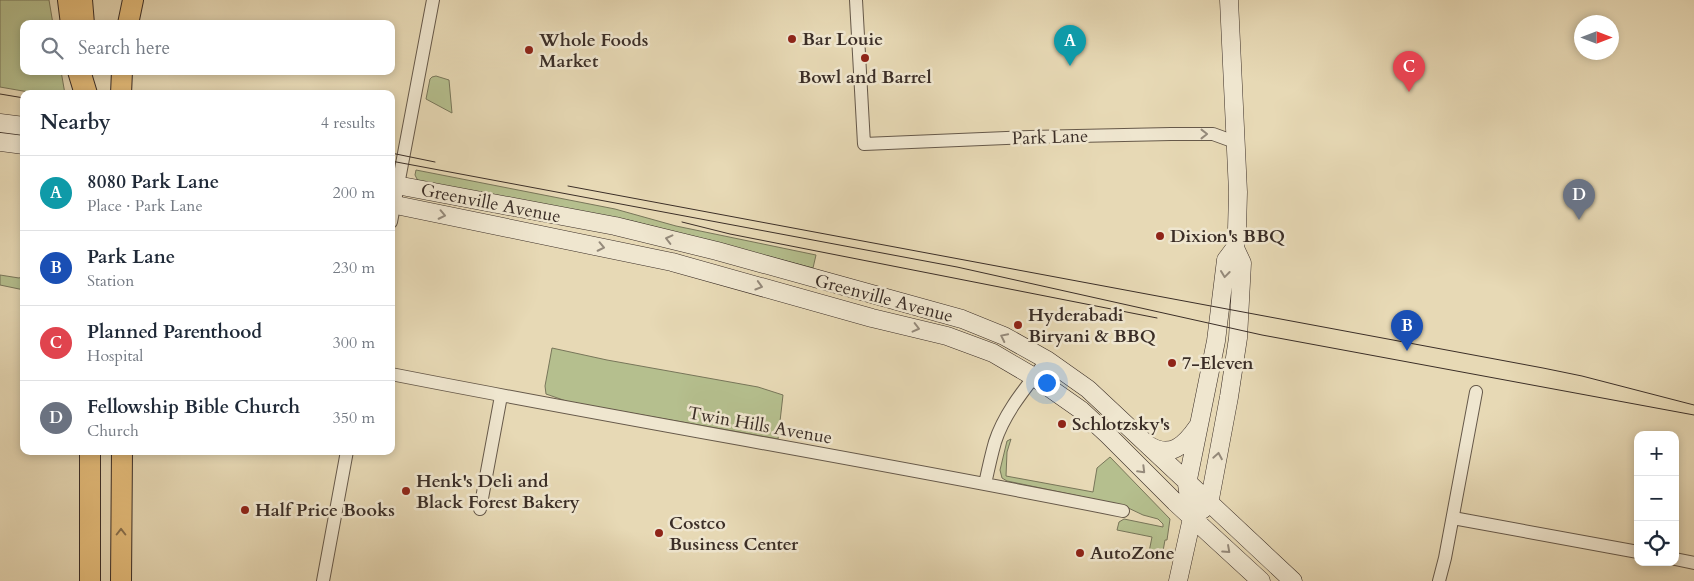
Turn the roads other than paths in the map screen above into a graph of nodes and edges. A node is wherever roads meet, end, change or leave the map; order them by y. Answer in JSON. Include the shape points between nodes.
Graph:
{"nodes":[{"id":1,"x":60,"y":0,"type":"edge"},
{"id":2,"x":69,"y":0,"type":"edge"},
{"id":3,"x":82,"y":0,"type":"edge"},
{"id":4,"x":123,"y":0,"type":"edge"},
{"id":5,"x":133,"y":0,"type":"edge"},
{"id":6,"x":433,"y":0,"type":"edge"},
{"id":7,"x":856,"y":0,"type":"edge"},
{"id":8,"x":1229,"y":0,"type":"edge"},
{"id":9,"x":62,"y":20,"type":"edge"},
{"id":10,"x":72,"y":20,"type":"edge"},
{"id":11,"x":84,"y":20,"type":"edge"},
{"id":12,"x":123,"y":20,"type":"edge"},
{"id":13,"x":129,"y":20,"type":"edge"},
{"id":14,"x":81,"y":75,"type":"edge"},
{"id":15,"x":87,"y":75,"type":"edge"},
{"id":16,"x":122,"y":75,"type":"edge"},
{"id":17,"x":86,"y":90,"type":"edge"},
{"id":18,"x":88,"y":90,"type":"edge"},
{"id":19,"x":121,"y":90,"type":"edge"},
{"id":20,"x":0,"y":123,"type":"edge"},
{"id":21,"x":20,"y":126,"type":"edge"},
{"id":22,"x":0,"y":142,"type":"edge"},
{"id":23,"x":1236,"y":142,"type":"junction"},
{"id":24,"x":20,"y":144,"type":"edge"},
{"id":25,"x":395,"y":185,"type":"edge"},
{"id":26,"x":395,"y":210,"type":"edge"},
{"id":27,"x":615,"y":226,"type":"junction"},
{"id":28,"x":542,"y":235,"type":"junction"},
{"id":29,"x":1235,"y":248,"type":"junction"},
{"id":30,"x":717,"y":251,"type":"junction"},
{"id":31,"x":711,"y":272,"type":"junction"},
{"id":32,"x":878,"y":296,"type":"junction"},
{"id":33,"x":872,"y":318,"type":"junction"},
{"id":34,"x":1047,"y":360,"type":"junction"},
{"id":35,"x":395,"y":375,"type":"edge"},
{"id":36,"x":1034,"y":377,"type":"junction"},
{"id":37,"x":1476,"y":392,"type":"dead end"},
{"id":38,"x":501,"y":396,"type":"junction"},
{"id":39,"x":1200,"y":423,"type":"junction"},
{"id":40,"x":1140,"y":440,"type":"junction"},
{"id":41,"x":90,"y":455,"type":"edge"},
{"id":42,"x":122,"y":455,"type":"edge"},
{"id":43,"x":347,"y":455,"type":"edge"},
{"id":44,"x":985,"y":484,"type":"junction"},
{"id":45,"x":1187,"y":484,"type":"junction"},
{"id":46,"x":1210,"y":504,"type":"junction"},
{"id":47,"x":480,"y":509,"type":"dead end"},
{"id":48,"x":1123,"y":511,"type":"dead end"},
{"id":49,"x":1192,"y":518,"type":"junction"},
{"id":50,"x":1453,"y":518,"type":"junction"},
{"id":51,"x":90,"y":547,"type":"junction"},
{"id":52,"x":1634,"y":551,"type":"edge"},
{"id":53,"x":1679,"y":560,"type":"edge"},
{"id":54,"x":1694,"y":563,"type":"edge"},
{"id":55,"x":83,"y":581,"type":"edge"},
{"id":56,"x":90,"y":581,"type":"edge"},
{"id":57,"x":121,"y":581,"type":"edge"},
{"id":58,"x":323,"y":581,"type":"edge"},
{"id":59,"x":1178,"y":581,"type":"edge"},
{"id":60,"x":1261,"y":581,"type":"edge"},
{"id":61,"x":1293,"y":581,"type":"edge"},
{"id":62,"x":1440,"y":581,"type":"edge"}],
"edges":[{"from":1,"to":9,"type":"main road"},
{"from":2,"to":10,"type":"highway"},
{"from":3,"to":11,"type":"main road"},
{"from":4,"to":12,"type":"main road"},
{"from":5,"to":13,"type":"main road"},
{"from":6,"to":25,"type":"street"},
{"from":7,"to":23,"type":"street","name":"Park Lane","one_way":true,"via":[[864,144],[1171,134],[1213,134]]},
{"from":8,"to":23,"type":"main road"},
{"from":14,"to":17,"type":"highway"},
{"from":15,"to":18,"type":"main road"},
{"from":16,"to":19,"type":"main road"},
{"from":20,"to":21,"type":"main road"},
{"from":22,"to":24,"type":"main road"},
{"from":23,"to":29,"type":"main road"},
{"from":25,"to":27,"type":"main road","name":"Greenville Avenue"},
{"from":26,"to":28,"type":"main road","name":"Greenville Avenue","one_way":true},
{"from":27,"to":28,"type":"main road","via":[[609,234],[562,226]]},
{"from":30,"to":27,"type":"main road","name":"Greenville Avenue","one_way":true},
{"from":28,"to":31,"type":"main road","name":"Greenville Avenue","one_way":true},
{"from":29,"to":39,"type":"main road","one_way":true,"via":[[1226,260],[1216,341]]},
{"from":46,"to":29,"type":"main road","one_way":true,"via":[[1238,338],[1242,263]]},
{"from":30,"to":31,"type":"main road"},
{"from":30,"to":32,"type":"main road","name":"Greenville Avenue"},
{"from":31,"to":33,"type":"main road","name":"Greenville Avenue","one_way":true},
{"from":32,"to":33,"type":"main road"},
{"from":34,"to":32,"type":"main road","name":"Greenville Avenue","one_way":true,"via":[[1004,336],[962,319]]},
{"from":33,"to":36,"type":"main road","name":"Greenville Avenue","one_way":true,"via":[[968,343],[993,353]]},
{"from":34,"to":36,"type":"street"},
{"from":34,"to":40,"type":"main road","name":"Greenville Avenue","via":[[1088,389]]},
{"from":35,"to":38,"type":"street","name":"Twin Hills Avenue"},
{"from":36,"to":44,"type":"street","via":[[1003,423]]},
{"from":36,"to":49,"type":"main road","name":"Greenville Avenue","one_way":true,"via":[[1081,410]]},
{"from":37,"to":50,"type":"street"},
{"from":38,"to":44,"type":"street","name":"Twin Hills Avenue"},
{"from":38,"to":47,"type":"street"},
{"from":39,"to":40,"type":"main road","via":[[1182,445],[1170,450],[1153,448]]},
{"from":39,"to":45,"type":"main road"},
{"from":40,"to":45,"type":"main road","name":"Greenville Avenue"},
{"from":41,"to":51,"type":"main road"},
{"from":57,"to":42,"type":"main road","one_way":true},
{"from":43,"to":58,"type":"street"},
{"from":44,"to":48,"type":"street","name":"Twin Hills Avenue"},
{"from":45,"to":46,"type":"main road","name":"Greenville Avenue"},
{"from":45,"to":49,"type":"main road"},
{"from":46,"to":49,"type":"main road"},
{"from":46,"to":61,"type":"main road","name":"Greenville Avenue"},
{"from":49,"to":59,"type":"main road"},
{"from":49,"to":60,"type":"main road","name":"Greenville Avenue","one_way":true},
{"from":50,"to":52,"type":"street"},
{"from":50,"to":62,"type":"street"},
{"from":51,"to":55,"type":"main road"},
{"from":51,"to":56,"type":"main road"},
{"from":53,"to":54,"type":"street"}]}
